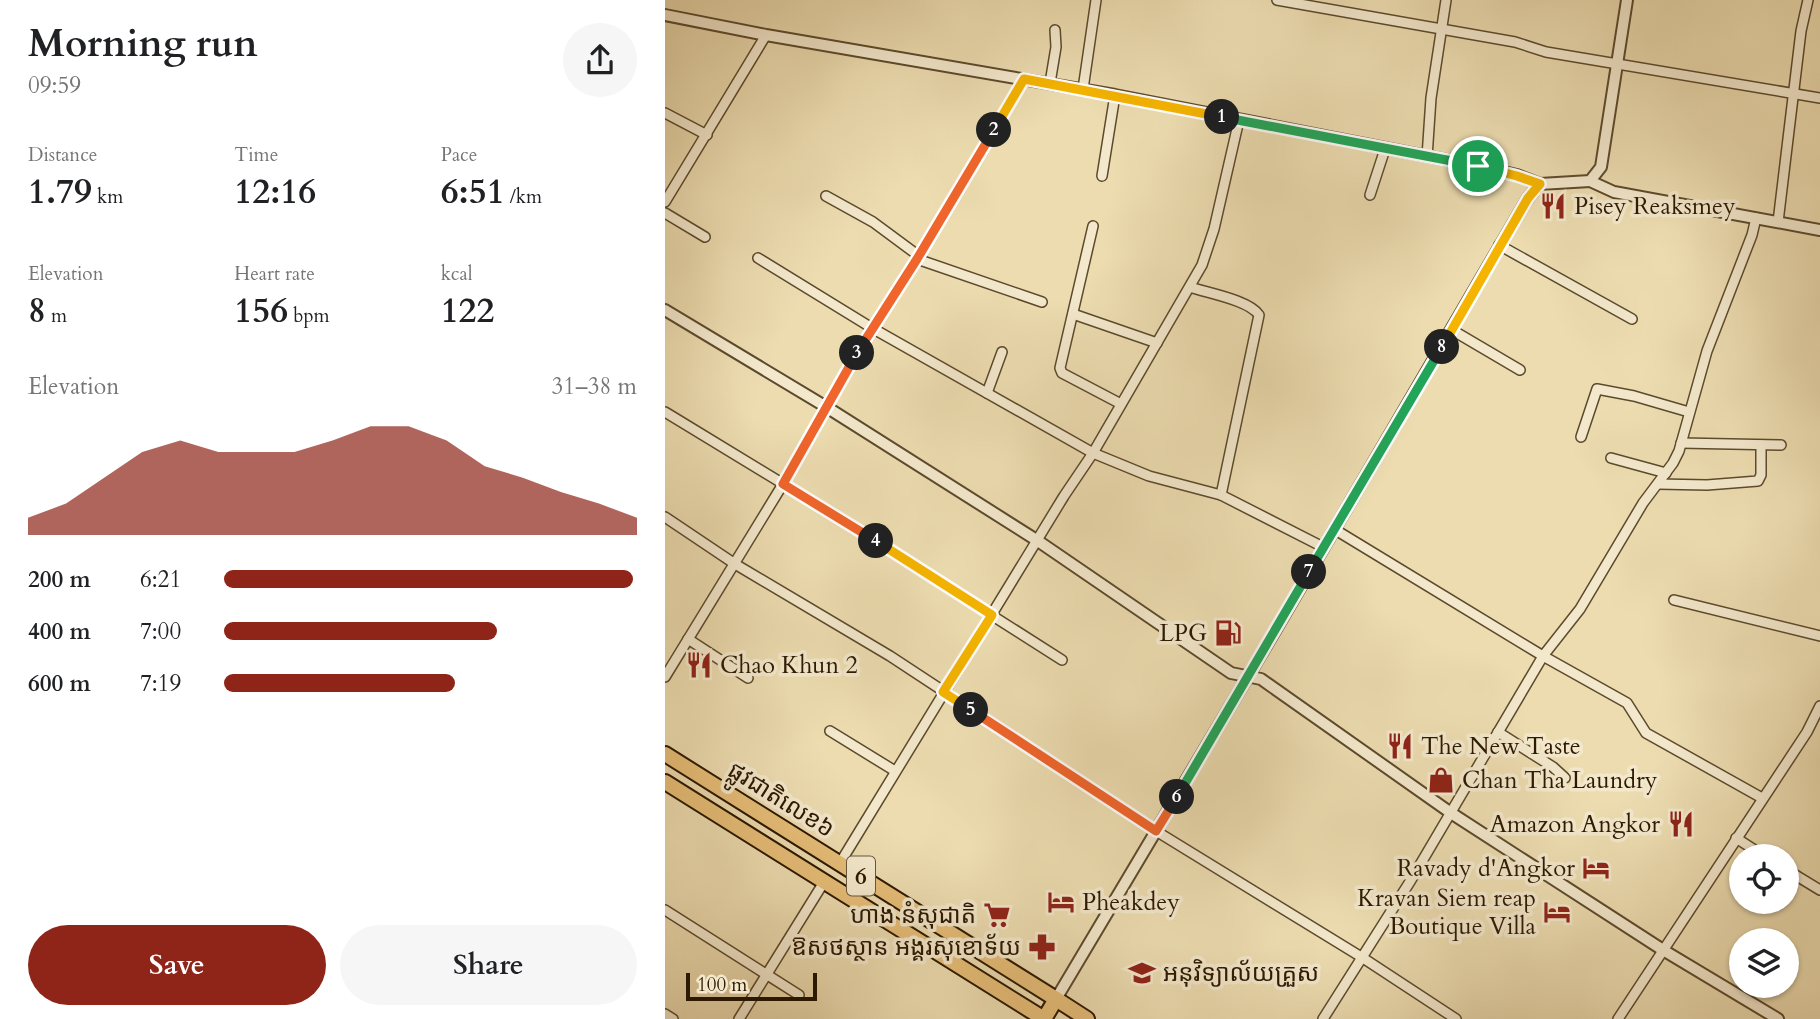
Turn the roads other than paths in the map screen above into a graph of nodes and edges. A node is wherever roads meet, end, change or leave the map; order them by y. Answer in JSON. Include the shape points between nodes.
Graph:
{"nodes":[{"id":1,"x":1096,"y":0,"type":"edge"},
{"id":2,"x":1277,"y":0,"type":"edge"},
{"id":3,"x":1446,"y":0,"type":"edge"},
{"id":4,"x":1627,"y":0,"type":"edge"},
{"id":5,"x":1808,"y":0,"type":"edge"},
{"id":6,"x":665,"y":15,"type":"edge"},
{"id":7,"x":1443,"y":29,"type":"junction"},
{"id":8,"x":1055,"y":30,"type":"dead end"},
{"id":9,"x":767,"y":35,"type":"junction"},
{"id":10,"x":1618,"y":64,"type":"junction"},
{"id":11,"x":1024,"y":79,"type":"junction"},
{"id":12,"x":1050,"y":83,"type":"junction"},
{"id":13,"x":1083,"y":89,"type":"junction"},
{"id":14,"x":1795,"y":94,"type":"junction"},
{"id":15,"x":1115,"y":95,"type":"junction"},
{"id":16,"x":1820,"y":98,"type":"edge"},
{"id":17,"x":665,"y":113,"type":"edge"},
{"id":18,"x":1239,"y":120,"type":"junction"},
{"id":19,"x":707,"y":135,"type":"junction"},
{"id":20,"x":1385,"y":149,"type":"junction"},
{"id":21,"x":1427,"y":156,"type":"junction"},
{"id":22,"x":1102,"y":176,"type":"dead end"},
{"id":23,"x":1590,"y":181,"type":"junction"},
{"id":24,"x":1540,"y":184,"type":"junction"},
{"id":25,"x":1370,"y":195,"type":"dead end"},
{"id":26,"x":826,"y":196,"type":"dead end"},
{"id":27,"x":665,"y":202,"type":"edge"},
{"id":28,"x":665,"y":213,"type":"edge"},
{"id":29,"x":1756,"y":219,"type":"junction"},
{"id":30,"x":1778,"y":222,"type":"junction"},
{"id":31,"x":1094,"y":226,"type":"dead end"},
{"id":32,"x":1820,"y":230,"type":"edge"},
{"id":33,"x":705,"y":237,"type":"dead end"},
{"id":34,"x":1499,"y":245,"type":"junction"},
{"id":35,"x":918,"y":257,"type":"junction"},
{"id":36,"x":758,"y":258,"type":"dead end"},
{"id":37,"x":1190,"y":287,"type":"junction"},
{"id":38,"x":1042,"y":302,"type":"dead end"},
{"id":39,"x":665,"y":310,"type":"edge"},
{"id":40,"x":1073,"y":314,"type":"junction"},
{"id":41,"x":1632,"y":319,"type":"dead end"},
{"id":42,"x":872,"y":328,"type":"junction"},
{"id":43,"x":1452,"y":330,"type":"junction"},
{"id":44,"x":1157,"y":343,"type":"junction"},
{"id":45,"x":1002,"y":352,"type":"dead end"},
{"id":46,"x":1520,"y":370,"type":"dead end"},
{"id":47,"x":987,"y":393,"type":"junction"},
{"id":48,"x":1121,"y":404,"type":"junction"},
{"id":49,"x":828,"y":408,"type":"junction"},
{"id":50,"x":665,"y":412,"type":"edge"},
{"id":51,"x":1689,"y":412,"type":"junction"},
{"id":52,"x":1581,"y":437,"type":"dead end"},
{"id":53,"x":1681,"y":443,"type":"junction"},
{"id":54,"x":1761,"y":445,"type":"junction"},
{"id":55,"x":1781,"y":445,"type":"dead end"},
{"id":56,"x":1093,"y":453,"type":"junction"},
{"id":57,"x":1611,"y":457,"type":"dead end"},
{"id":58,"x":1666,"y":473,"type":"junction"},
{"id":59,"x":783,"y":484,"type":"junction"},
{"id":60,"x":1658,"y":484,"type":"junction"},
{"id":61,"x":1221,"y":495,"type":"junction"},
{"id":62,"x":665,"y":517,"type":"edge"},
{"id":63,"x":1334,"y":529,"type":"junction"},
{"id":64,"x":1038,"y":541,"type":"junction"},
{"id":65,"x":1323,"y":547,"type":"junction"},
{"id":66,"x":735,"y":564,"type":"junction"},
{"id":67,"x":1674,"y":600,"type":"dead end"},
{"id":68,"x":992,"y":615,"type":"junction"},
{"id":69,"x":1820,"y":636,"type":"edge"},
{"id":70,"x":688,"y":639,"type":"junction"},
{"id":71,"x":1543,"y":656,"type":"junction"},
{"id":72,"x":1062,"y":660,"type":"dead end"},
{"id":73,"x":665,"y":677,"type":"edge"},
{"id":74,"x":748,"y":678,"type":"dead end"},
{"id":75,"x":1247,"y":678,"type":"junction"},
{"id":76,"x":943,"y":692,"type":"junction"},
{"id":77,"x":1820,"y":706,"type":"edge"},
{"id":78,"x":831,"y":730,"type":"dead end"},
{"id":79,"x":1498,"y":732,"type":"junction"},
{"id":80,"x":665,"y":754,"type":"edge"},
{"id":81,"x":895,"y":771,"type":"junction"},
{"id":82,"x":1565,"y":778,"type":"dead end"},
{"id":83,"x":665,"y":782,"type":"edge"},
{"id":84,"x":1762,"y":798,"type":"junction"},
{"id":85,"x":1451,"y":813,"type":"junction"},
{"id":86,"x":1156,"y":831,"type":"junction"},
{"id":87,"x":1736,"y":838,"type":"junction"},
{"id":88,"x":1745,"y":844,"type":"edge"},
{"id":89,"x":840,"y":863,"type":"junction"},
{"id":90,"x":1799,"y":877,"type":"edge"},
{"id":91,"x":824,"y":882,"type":"junction"},
{"id":92,"x":1820,"y":890,"type":"edge"},
{"id":93,"x":665,"y":910,"type":"edge"},
{"id":94,"x":1663,"y":950,"type":"junction"},
{"id":95,"x":1363,"y":958,"type":"junction"},
{"id":96,"x":766,"y":973,"type":"junction"},
{"id":97,"x":799,"y":995,"type":"dead end"},
{"id":98,"x":1056,"y":999,"type":"junction"},
{"id":99,"x":665,"y":1014,"type":"edge"},
{"id":100,"x":673,"y":1019,"type":"edge"},
{"id":101,"x":739,"y":1019,"type":"edge"},
{"id":102,"x":1044,"y":1019,"type":"edge"},
{"id":103,"x":1087,"y":1019,"type":"edge"},
{"id":104,"x":1323,"y":1019,"type":"edge"},
{"id":105,"x":1456,"y":1019,"type":"edge"},
{"id":106,"x":1618,"y":1019,"type":"edge"},
{"id":107,"x":1777,"y":1019,"type":"edge"}],
"edges":[{"from":1,"to":13,"type":"street"},
{"from":2,"to":7,"type":"street"},
{"from":3,"to":7,"type":"street"},
{"from":4,"to":10,"type":"street"},
{"from":5,"to":14,"type":"street"},
{"from":6,"to":9,"type":"street"},
{"from":7,"to":10,"type":"street"},
{"from":7,"to":21,"type":"street"},
{"from":8,"to":12,"type":"street"},
{"from":9,"to":11,"type":"street"},
{"from":9,"to":19,"type":"street"},
{"from":10,"to":14,"type":"street"},
{"from":10,"to":23,"type":"street","via":[[1601,167]]},
{"from":11,"to":12,"type":"street"},
{"from":11,"to":35,"type":"street"},
{"from":12,"to":13,"type":"street"},
{"from":13,"to":15,"type":"street"},
{"from":14,"to":16,"type":"street"},
{"from":14,"to":30,"type":"street"},
{"from":15,"to":18,"type":"street"},
{"from":15,"to":22,"type":"street"},
{"from":17,"to":19,"type":"street"},
{"from":18,"to":20,"type":"street"},
{"from":18,"to":37,"type":"street","via":[[1211,240]]},
{"from":19,"to":27,"type":"street"},
{"from":20,"to":21,"type":"street"},
{"from":20,"to":25,"type":"street"},
{"from":21,"to":24,"type":"street"},
{"from":23,"to":24,"type":"street"},
{"from":23,"to":29,"type":"street","via":[[1614,192]]},
{"from":24,"to":34,"type":"street"},
{"from":26,"to":35,"type":"street","via":[[873,222]]},
{"from":28,"to":33,"type":"street"},
{"from":29,"to":30,"type":"street"},
{"from":29,"to":51,"type":"street"},
{"from":30,"to":32,"type":"street"},
{"from":31,"to":40,"type":"street"},
{"from":34,"to":41,"type":"street"},
{"from":34,"to":43,"type":"street"},
{"from":35,"to":38,"type":"street"},
{"from":35,"to":42,"type":"street"},
{"from":36,"to":42,"type":"street"},
{"from":37,"to":44,"type":"street"},
{"from":37,"to":61,"type":"street","via":[[1244,304],[1259,314]]},
{"from":39,"to":49,"type":"street"},
{"from":40,"to":44,"type":"street"},
{"from":40,"to":48,"type":"street","via":[[1061,370]]},
{"from":42,"to":47,"type":"street"},
{"from":42,"to":49,"type":"street"},
{"from":43,"to":46,"type":"street"},
{"from":43,"to":63,"type":"street"},
{"from":44,"to":48,"type":"street"},
{"from":45,"to":47,"type":"street"},
{"from":47,"to":56,"type":"street"},
{"from":48,"to":56,"type":"street"},
{"from":49,"to":59,"type":"street"},
{"from":49,"to":64,"type":"street"},
{"from":50,"to":59,"type":"street"},
{"from":51,"to":52,"type":"street","via":[[1597,389]]},
{"from":51,"to":53,"type":"street"},
{"from":53,"to":54,"type":"street"},
{"from":53,"to":58,"type":"street"},
{"from":54,"to":55,"type":"street"},
{"from":54,"to":60,"type":"street","via":[[1758,481]]},
{"from":56,"to":61,"type":"street","via":[[1149,476]]},
{"from":56,"to":64,"type":"street"},
{"from":57,"to":58,"type":"street"},
{"from":58,"to":60,"type":"street"},
{"from":59,"to":66,"type":"street"},
{"from":59,"to":68,"type":"street"},
{"from":60,"to":71,"type":"street","via":[[1580,609]]},
{"from":61,"to":65,"type":"street"},
{"from":62,"to":66,"type":"street"},
{"from":63,"to":65,"type":"street"},
{"from":63,"to":71,"type":"street"},
{"from":64,"to":68,"type":"street"},
{"from":64,"to":75,"type":"street","via":[[1231,673]]},
{"from":65,"to":75,"type":"street"},
{"from":66,"to":70,"type":"street"},
{"from":66,"to":76,"type":"street"},
{"from":67,"to":69,"type":"street"},
{"from":68,"to":72,"type":"street"},
{"from":68,"to":76,"type":"street"},
{"from":70,"to":73,"type":"street"},
{"from":70,"to":74,"type":"street"},
{"from":71,"to":79,"type":"street"},
{"from":71,"to":84,"type":"street","via":[[1627,703],[1646,733]]},
{"from":75,"to":85,"type":"street","via":[[1261,679]]},
{"from":75,"to":86,"type":"street"},
{"from":76,"to":81,"type":"street"},
{"from":76,"to":86,"type":"street"},
{"from":77,"to":84,"type":"street"},
{"from":78,"to":81,"type":"street"},
{"from":79,"to":82,"type":"street"},
{"from":79,"to":85,"type":"street"},
{"from":80,"to":89,"type":"main road","name":"ផ្លូវជាតិលេខ៦","number":"6"},
{"from":81,"to":89,"type":"street"},
{"from":83,"to":91,"type":"main road","name":"ផ្លូវជាតិលេខ៦","number":"6"},
{"from":84,"to":87,"type":"street"},
{"from":85,"to":94,"type":"street"},
{"from":85,"to":95,"type":"street"},
{"from":86,"to":95,"type":"street"},
{"from":86,"to":98,"type":"street"},
{"from":87,"to":88,"type":"street"},
{"from":87,"to":94,"type":"street"},
{"from":89,"to":98,"type":"main road","name":"ផ្លូវជាតិលេខ៦","number":"6"},
{"from":90,"to":92,"type":"street"},
{"from":91,"to":96,"type":"street"},
{"from":91,"to":102,"type":"main road","name":"ផ្លូវជាតិលេខ៦","number":"6"},
{"from":93,"to":96,"type":"street"},
{"from":94,"to":106,"type":"street"},
{"from":94,"to":107,"type":"street"},
{"from":95,"to":104,"type":"street"},
{"from":95,"to":105,"type":"street"},
{"from":96,"to":97,"type":"street"},
{"from":96,"to":101,"type":"street"},
{"from":98,"to":102,"type":"main road"},
{"from":98,"to":103,"type":"main road","name":"ផ្លូវជាតិលេខ៦","number":"6"},
{"from":99,"to":100,"type":"street"}]}
